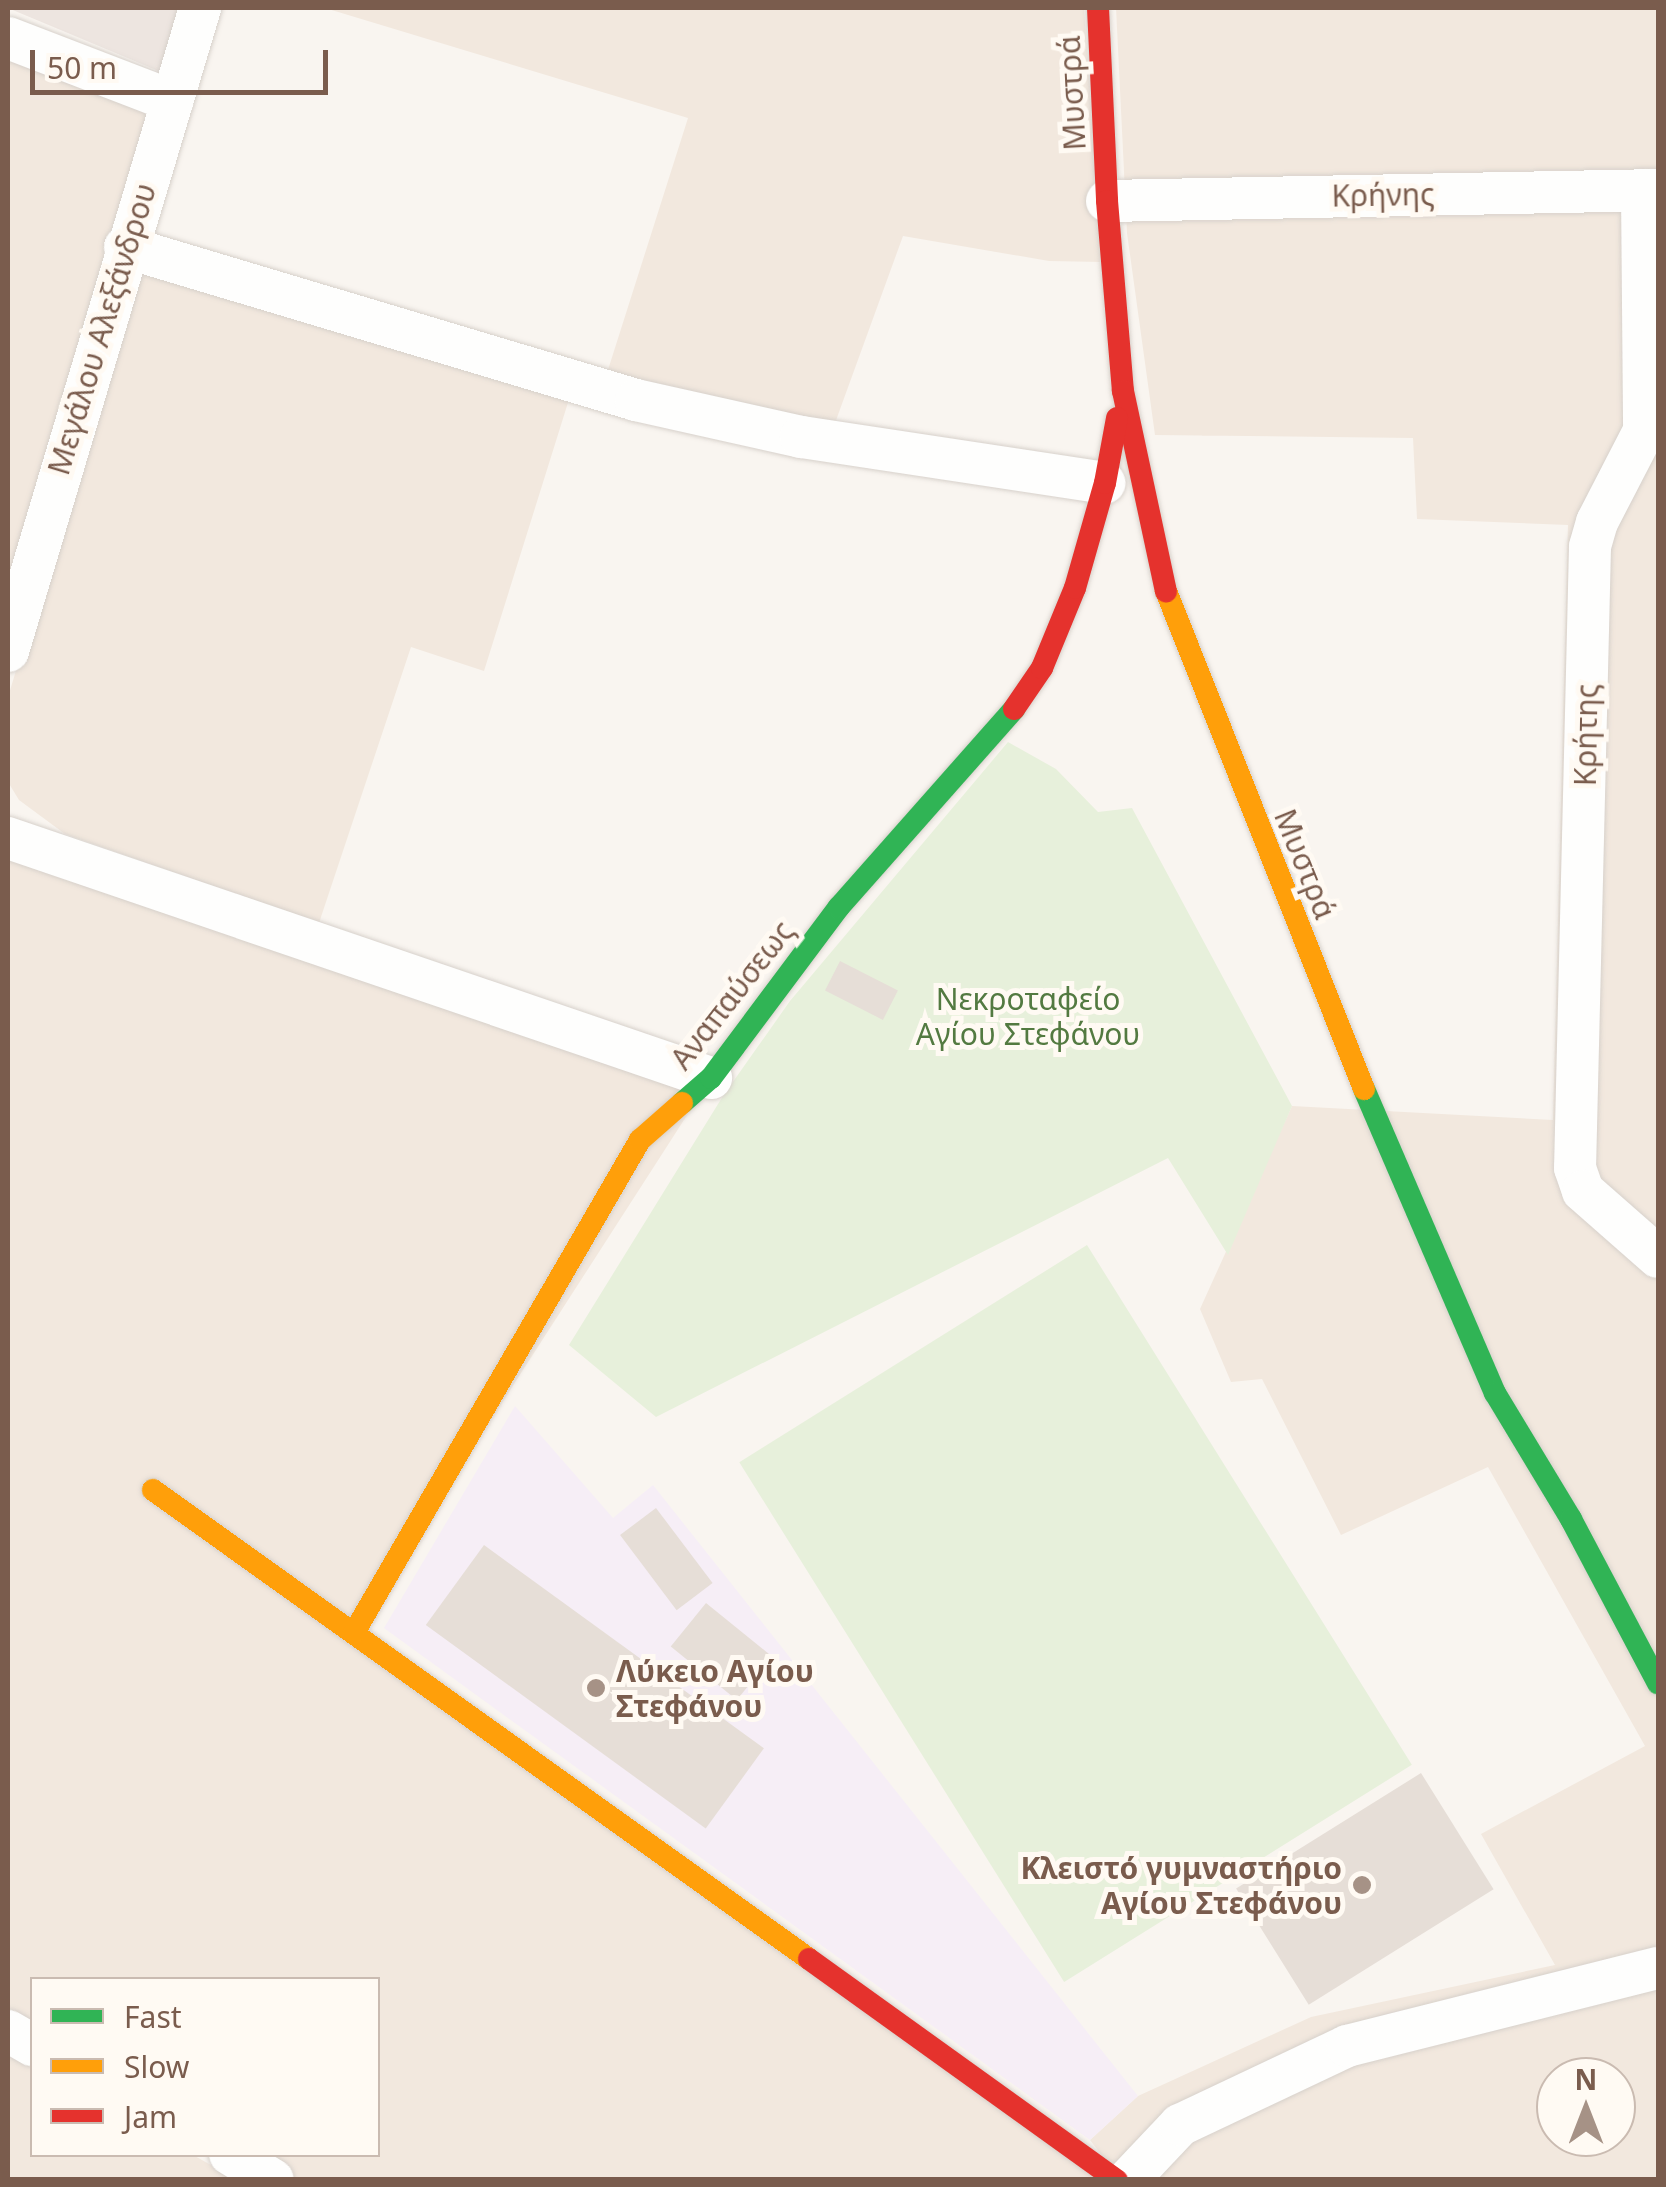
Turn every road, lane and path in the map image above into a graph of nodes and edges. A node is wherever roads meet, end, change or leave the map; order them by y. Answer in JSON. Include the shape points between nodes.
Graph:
{"nodes":[{"id":1,"x":200,"y":8,"type":"edge"},
{"id":2,"x":1098,"y":8,"type":"edge"},
{"id":3,"x":8,"y":38,"type":"edge"},
{"id":4,"x":172,"y":101,"type":"junction"},
{"id":5,"x":1650,"y":190,"type":"edge"},
{"id":6,"x":1107,"y":201,"type":"junction"},
{"id":7,"x":125,"y":246,"type":"junction"},
{"id":8,"x":1122,"y":391,"type":"junction"},
{"id":9,"x":1106,"y":483,"type":"junction"},
{"id":10,"x":8,"y":651,"type":"edge"},
{"id":11,"x":8,"y":838,"type":"edge"},
{"id":12,"x":711,"y":1078,"type":"junction"},
{"id":13,"x":1658,"y":1257,"type":"edge"},
{"id":14,"x":153,"y":1490,"type":"dead end"},
{"id":15,"x":355,"y":1631,"type":"junction"},
{"id":16,"x":1658,"y":1683,"type":"edge"},
{"id":17,"x":1658,"y":1968,"type":"edge"},
{"id":18,"x":8,"y":2031,"type":"edge"},
{"id":19,"x":30,"y":2044,"type":"edge"},
{"id":20,"x":235,"y":2157,"type":"edge"},
{"id":21,"x":273,"y":2180,"type":"edge"},
{"id":22,"x":1118,"y":2180,"type":"edge"},
{"id":23,"x":1128,"y":2180,"type":"edge"}],
"edges":[{"from":1,"to":4,"type":"street","name":"Μεγάλου Αλεξάνδρου"},
{"from":2,"to":6,"type":"street","name":"Μυστρά"},
{"from":3,"to":4,"type":"street"},
{"from":4,"to":7,"type":"street","name":"Μεγάλου Αλεξάνδρου"},
{"from":5,"to":6,"type":"street","name":"Κρήνης"},
{"from":5,"to":13,"type":"street","name":"Κρήτης","via":[[1644,432],[1590,547],[1575,1168],[1583,1190]]},
{"from":6,"to":8,"type":"street","name":"Μυστρά"},
{"from":7,"to":9,"type":"street","via":[[636,400],[801,437]]},
{"from":7,"to":10,"type":"street","name":"Μεγάλου Αλεξάνδρου"},
{"from":8,"to":9,"type":"street","name":"Αναπαύσεως"},
{"from":8,"to":16,"type":"street","name":"Μυστρά","via":[[1175,622],[1374,1114],[1495,1392]]},
{"from":9,"to":12,"type":"street","name":"Αναπαύσεως","via":[[1060,633],[1042,668],[1006,720],[828,922]]},
{"from":11,"to":12,"type":"street"},
{"from":12,"to":15,"type":"street","name":"Αναπαύσεως","via":[[640,1140]]},
{"from":14,"to":15,"type":"street"},
{"from":15,"to":22,"type":"street"},
{"from":17,"to":23,"type":"street","via":[[1346,2046],[1180,2125]]},
{"from":18,"to":19,"type":"street"},
{"from":20,"to":21,"type":"street"}]}
